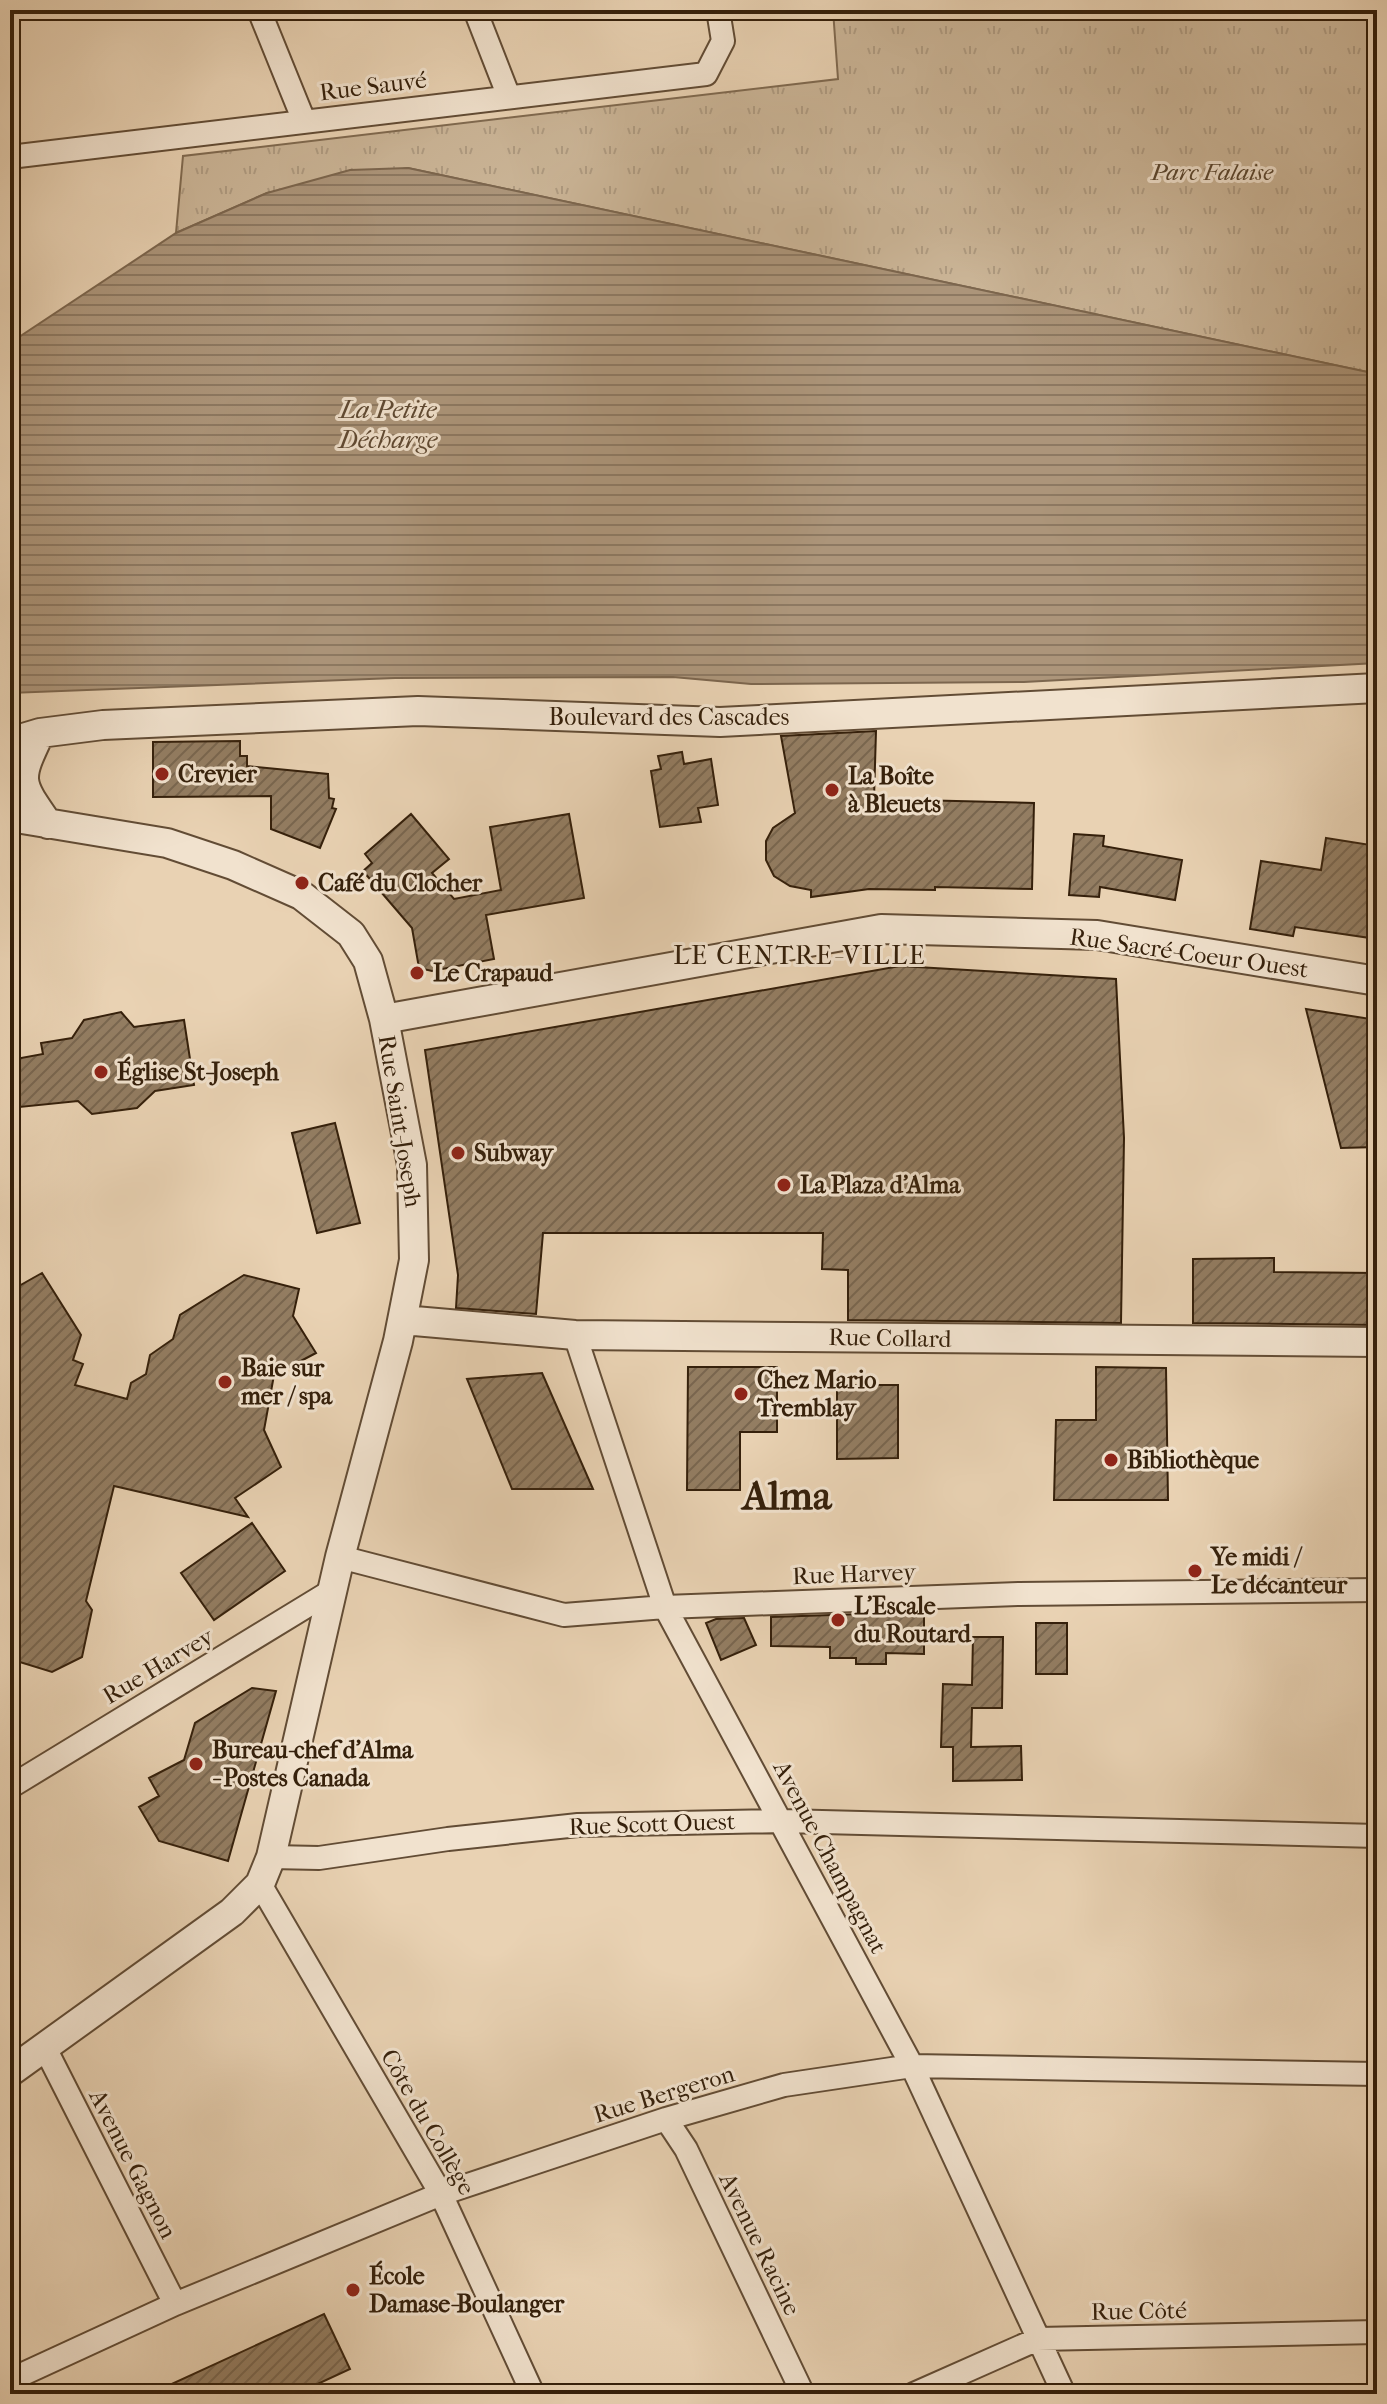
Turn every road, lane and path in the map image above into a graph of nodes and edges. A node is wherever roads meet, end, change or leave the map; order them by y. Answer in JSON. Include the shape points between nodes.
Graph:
{"nodes":[{"id":1,"x":259,"y":10,"type":"edge"},
{"id":2,"x":475,"y":10,"type":"edge"},
{"id":3,"x":718,"y":10,"type":"edge"},
{"id":4,"x":509,"y":97,"type":"junction"},
{"id":5,"x":304,"y":121,"type":"junction"},
{"id":6,"x":11,"y":155,"type":"edge"},
{"id":7,"x":1377,"y":688,"type":"edge"},
{"id":8,"x":40,"y":733,"type":"junction"},
{"id":9,"x":10,"y":742,"type":"edge"},
{"id":10,"x":10,"y":817,"type":"edge"},
{"id":11,"x":48,"y":824,"type":"junction"},
{"id":12,"x":1377,"y":981,"type":"edge"},
{"id":13,"x":384,"y":1019,"type":"junction"},
{"id":14,"x":403,"y":1320,"type":"junction"},
{"id":15,"x":575,"y":1335,"type":"junction"},
{"id":16,"x":1377,"y":1342,"type":"edge"},
{"id":17,"x":340,"y":1557,"type":"junction"},
{"id":18,"x":333,"y":1590,"type":"junction"},
{"id":19,"x":1377,"y":1590,"type":"edge"},
{"id":20,"x":665,"y":1607,"type":"junction"},
{"id":21,"x":10,"y":1787,"type":"edge"},
{"id":22,"x":783,"y":1821,"type":"junction"},
{"id":23,"x":1377,"y":1836,"type":"edge"},
{"id":24,"x":271,"y":1857,"type":"junction"},
{"id":25,"x":260,"y":1884,"type":"junction"},
{"id":26,"x":45,"y":2048,"type":"junction"},
{"id":27,"x":912,"y":2066,"type":"junction"},
{"id":28,"x":10,"y":2072,"type":"edge"},
{"id":29,"x":1377,"y":2074,"type":"edge"},
{"id":30,"x":666,"y":2119,"type":"junction"},
{"id":31,"x":441,"y":2194,"type":"junction"},
{"id":32,"x":175,"y":2304,"type":"junction"},
{"id":33,"x":1377,"y":2332,"type":"edge"},
{"id":34,"x":1038,"y":2339,"type":"junction"},
{"id":35,"x":18,"y":2383,"type":"edge"},
{"id":36,"x":533,"y":2394,"type":"edge"},
{"id":37,"x":803,"y":2394,"type":"edge"},
{"id":38,"x":914,"y":2394,"type":"edge"},
{"id":39,"x":1064,"y":2394,"type":"edge"}],
"edges":[{"from":1,"to":5,"type":"street"},
{"from":2,"to":4,"type":"street"},
{"from":3,"to":4,"type":"street","name":"Rue Sauvé","via":[[723,41],[706,74]]},
{"from":4,"to":5,"type":"street","name":"Rue Sauvé"},
{"from":5,"to":6,"type":"street","name":"Rue Sauvé"},
{"from":7,"to":8,"type":"street","name":"Boulevard des Cascades","via":[[720,722],[418,711],[103,725]]},
{"from":8,"to":9,"type":"street","name":"Boulevard des Cascades"},
{"from":8,"to":11,"type":"street","via":[[22,769],[25,791]]},
{"from":10,"to":11,"type":"street","name":"Rue Saint-Joseph"},
{"from":11,"to":13,"type":"street","name":"Rue Saint-Joseph","via":[[167,843],[301,895],[351,934],[368,961]]},
{"from":12,"to":13,"type":"street","name":"Rue Sacré-Coeur Ouest","via":[[1097,935],[881,929]]},
{"from":13,"to":14,"type":"street","name":"Rue Saint-Joseph","via":[[413,1179],[414,1260]]},
{"from":14,"to":15,"type":"street","name":"Rue Collard"},
{"from":14,"to":17,"type":"street","name":"Rue Saint-Joseph"},
{"from":15,"to":16,"type":"street","name":"Rue Collard"},
{"from":15,"to":20,"type":"street","name":"Avenue Champagnat"},
{"from":17,"to":18,"type":"street","name":"Rue Saint-Joseph"},
{"from":17,"to":20,"type":"street","name":"Rue Harvey","via":[[556,1614]]},
{"from":18,"to":21,"type":"street","name":"Rue Harvey"},
{"from":18,"to":24,"type":"street","name":"Rue Saint-Joseph"},
{"from":19,"to":20,"type":"street","name":"Rue Harvey","via":[[1019,1594]]},
{"from":20,"to":22,"type":"street","name":"Avenue Champagnat"},
{"from":22,"to":23,"type":"street","name":"Rue Scott Ouest"},
{"from":22,"to":24,"type":"street","name":"Rue Scott Ouest","via":[[578,1825],[319,1858]]},
{"from":22,"to":27,"type":"street","name":"Avenue Champagnat"},
{"from":24,"to":25,"type":"street"},
{"from":25,"to":26,"type":"street","via":[[232,1912]]},
{"from":25,"to":31,"type":"street","name":"Côte du Collège"},
{"from":26,"to":28,"type":"street"},
{"from":26,"to":32,"type":"street","name":"Avenue Gagnon"},
{"from":27,"to":29,"type":"street","name":"Rue Bergeron"},
{"from":27,"to":30,"type":"street","name":"Rue Bergeron","via":[[784,2085]]},
{"from":27,"to":34,"type":"street","name":"Avenue Champagnat"},
{"from":30,"to":31,"type":"street","name":"Rue Bergeron"},
{"from":30,"to":37,"type":"street","name":"Avenue Racine","via":[[686,2149]]},
{"from":31,"to":32,"type":"street","name":"Rue Bergeron"},
{"from":31,"to":36,"type":"street","name":"Côte du Collège"},
{"from":32,"to":35,"type":"street","name":"Rue Bergeron"},
{"from":33,"to":34,"type":"street","name":"Rue Côté"},
{"from":34,"to":38,"type":"street","name":"Rue Côté"},
{"from":34,"to":39,"type":"street","name":"Avenue Champagnat"}]}
